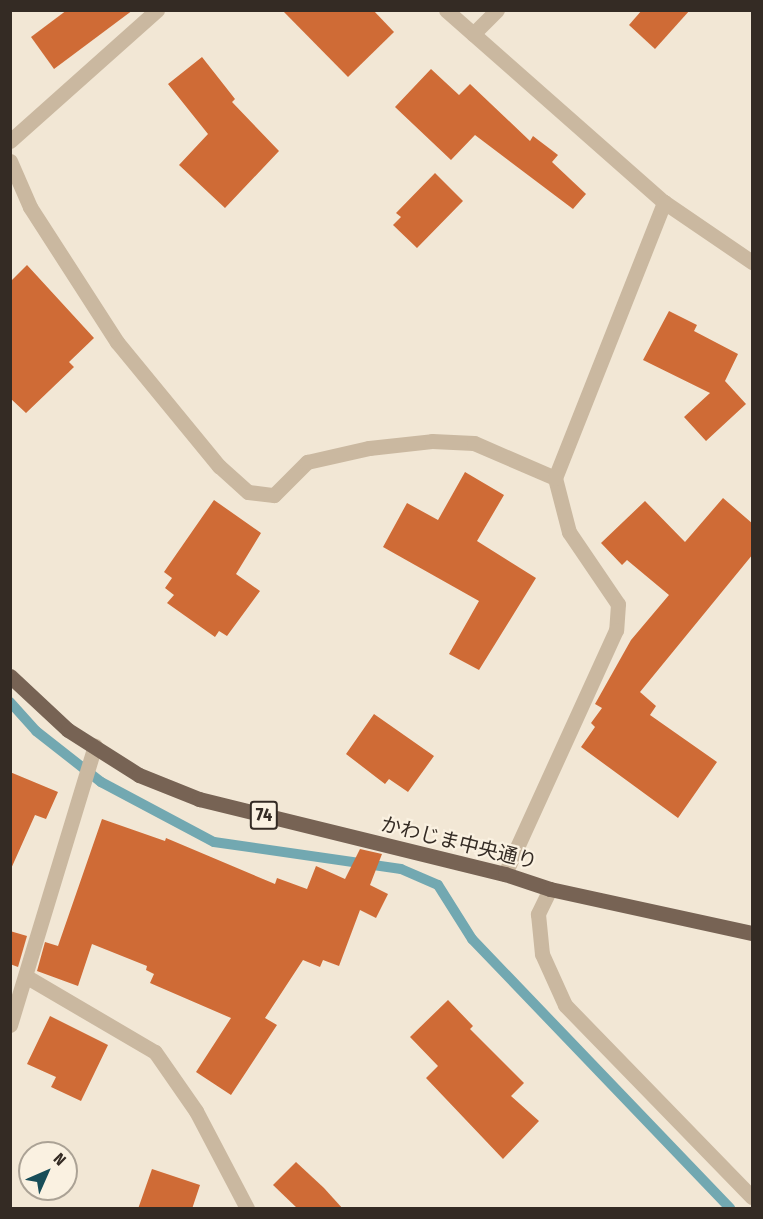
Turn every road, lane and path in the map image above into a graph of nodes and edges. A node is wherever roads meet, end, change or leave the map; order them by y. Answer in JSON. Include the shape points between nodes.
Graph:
{"nodes":[{"id":1,"x":157,"y":10,"type":"edge"},
{"id":2,"x":446,"y":10,"type":"edge"},
{"id":3,"x":497,"y":10,"type":"edge"},
{"id":4,"x":473,"y":34,"type":"junction"},
{"id":5,"x":10,"y":141,"type":"edge"},
{"id":6,"x":10,"y":161,"type":"edge"},
{"id":7,"x":664,"y":202,"type":"junction"},
{"id":8,"x":753,"y":262,"type":"edge"},
{"id":9,"x":555,"y":478,"type":"junction"},
{"id":10,"x":10,"y":676,"type":"edge"},
{"id":11,"x":95,"y":746,"type":"junction"},
{"id":12,"x":505,"y":874,"type":"junction"},
{"id":13,"x":550,"y":889,"type":"junction"},
{"id":14,"x":753,"y":933,"type":"edge"},
{"id":15,"x":27,"y":977,"type":"junction"},
{"id":16,"x":10,"y":1024,"type":"edge"},
{"id":17,"x":753,"y":1197,"type":"edge"},
{"id":18,"x":247,"y":1209,"type":"edge"}],
"edges":[{"from":1,"to":5,"type":"street"},
{"from":2,"to":4,"type":"street"},
{"from":3,"to":4,"type":"street"},
{"from":4,"to":7,"type":"street"},
{"from":6,"to":9,"type":"street","via":[[30,207],[117,342],[219,466],[248,492],[274,495],[307,462],[369,448],[432,441],[474,443]]},
{"from":7,"to":8,"type":"street"},
{"from":7,"to":9,"type":"street"},
{"from":9,"to":12,"type":"street","via":[[569,532],[618,604],[616,630]]},
{"from":10,"to":11,"type":"main road","name":"かわじま中央通り","number":"74","via":[[68,730]]},
{"from":11,"to":12,"type":"main road","name":"かわじま中央通り","number":"74","via":[[139,775],[200,799]]},
{"from":11,"to":15,"type":"street"},
{"from":12,"to":13,"type":"main road","name":"かわじま中央通り","number":"74"},
{"from":13,"to":14,"type":"main road","number":"74"},
{"from":13,"to":17,"type":"street","name":"かわじま中央通り","via":[[538,914],[542,954],[565,1005]]},
{"from":15,"to":16,"type":"street"},
{"from":15,"to":18,"type":"street","via":[[155,1052],[196,1111]]}]}
